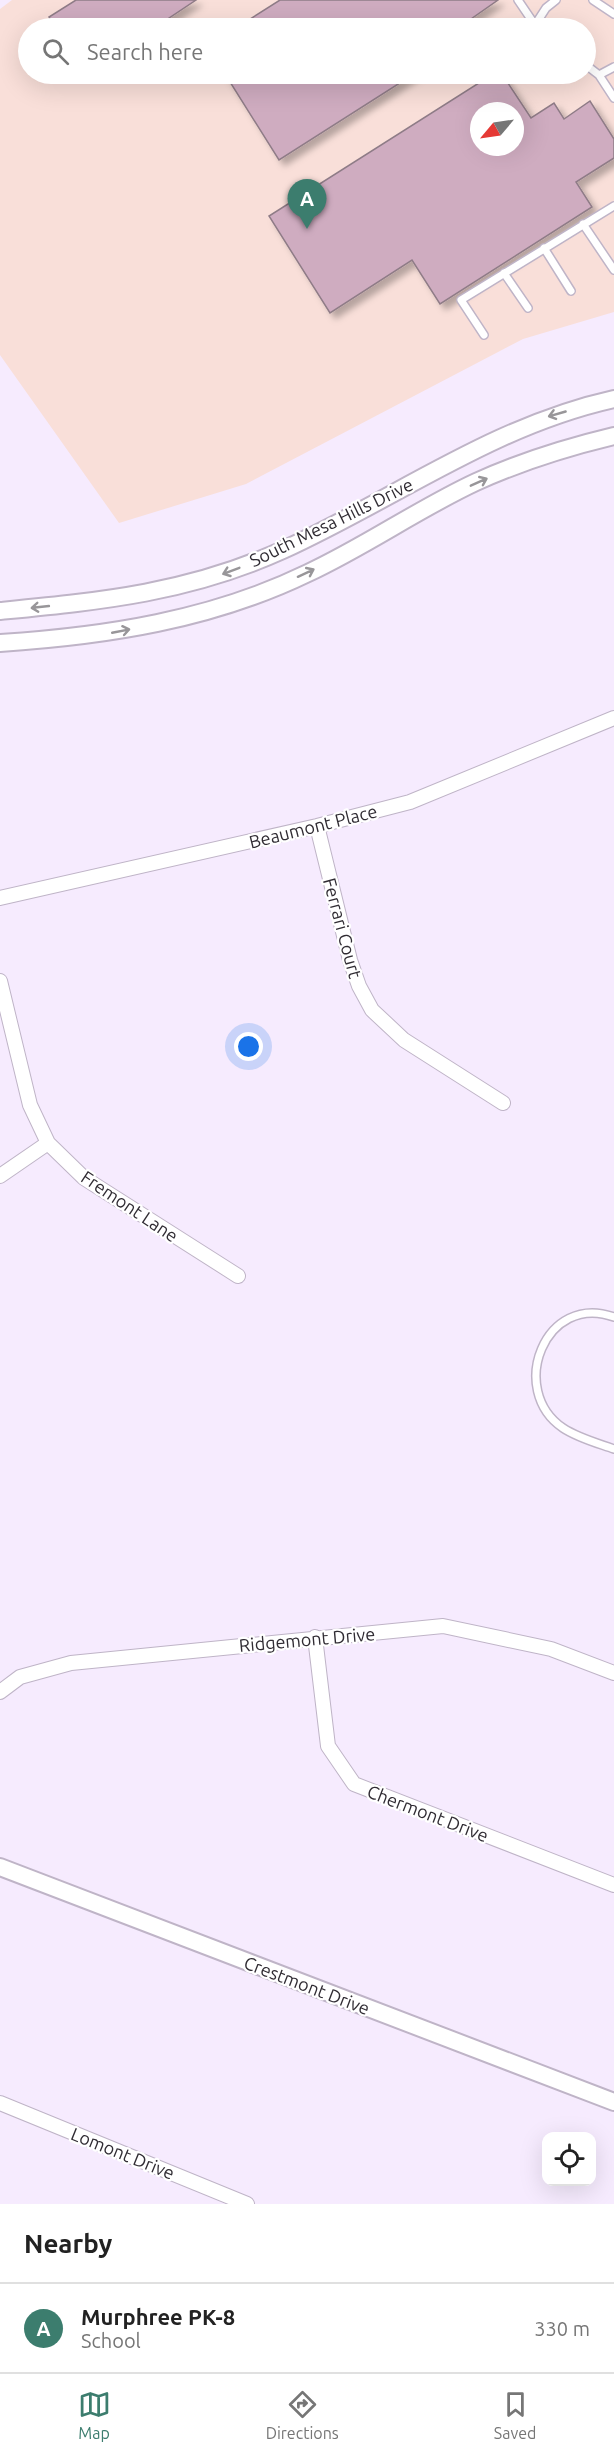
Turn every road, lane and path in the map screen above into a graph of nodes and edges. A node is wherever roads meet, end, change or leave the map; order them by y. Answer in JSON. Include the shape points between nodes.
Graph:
{"nodes":[{"id":1,"x":518,"y":0,"type":"edge"},
{"id":2,"x":556,"y":0,"type":"edge"},
{"id":3,"x":593,"y":0,"type":"edge"},
{"id":4,"x":614,"y":14,"type":"edge"},
{"id":5,"x":530,"y":18,"type":"edge"},
{"id":6,"x":541,"y":18,"type":"edge"},
{"id":7,"x":614,"y":67,"type":"edge"},
{"id":8,"x":596,"y":73,"type":"edge"},
{"id":9,"x":599,"y":75,"type":"junction"},
{"id":10,"x":614,"y":98,"type":"edge"},
{"id":11,"x":614,"y":206,"type":"edge"},
{"id":12,"x":584,"y":224,"type":"junction"},
{"id":13,"x":544,"y":248,"type":"junction"},
{"id":14,"x":614,"y":270,"type":"edge"},
{"id":15,"x":504,"y":273,"type":"junction"},
{"id":16,"x":571,"y":291,"type":"dead end"},
{"id":17,"x":528,"y":308,"type":"dead end"},
{"id":18,"x":484,"y":335,"type":"dead end"},
{"id":19,"x":614,"y":399,"type":"edge"},
{"id":20,"x":614,"y":436,"type":"edge"},
{"id":21,"x":0,"y":611,"type":"edge"},
{"id":22,"x":0,"y":643,"type":"edge"},
{"id":23,"x":614,"y":718,"type":"edge"},
{"id":24,"x":317,"y":826,"type":"junction"},
{"id":25,"x":0,"y":898,"type":"edge"},
{"id":26,"x":0,"y":981,"type":"edge"},
{"id":27,"x":503,"y":1103,"type":"dead end"},
{"id":28,"x":48,"y":1143,"type":"junction"},
{"id":29,"x":0,"y":1176,"type":"edge"},
{"id":30,"x":237,"y":1276,"type":"dead end"},
{"id":31,"x":614,"y":1317,"type":"edge"},
{"id":32,"x":614,"y":1449,"type":"edge"},
{"id":33,"x":315,"y":1637,"type":"junction"},
{"id":34,"x":614,"y":1673,"type":"edge"},
{"id":35,"x":0,"y":1692,"type":"edge"},
{"id":36,"x":0,"y":1867,"type":"edge"},
{"id":37,"x":614,"y":1885,"type":"edge"},
{"id":38,"x":614,"y":2102,"type":"edge"},
{"id":39,"x":0,"y":2103,"type":"edge"},
{"id":40,"x":247,"y":2204,"type":"edge"}],
"edges":[{"from":1,"to":5,"type":"lane"},
{"from":2,"to":6,"type":"lane"},
{"from":3,"to":4,"type":"lane"},
{"from":7,"to":9,"type":"lane"},
{"from":8,"to":9,"type":"lane"},
{"from":9,"to":10,"type":"lane"},
{"from":11,"to":12,"type":"lane"},
{"from":12,"to":13,"type":"lane"},
{"from":12,"to":14,"type":"lane"},
{"from":13,"to":15,"type":"lane"},
{"from":13,"to":16,"type":"lane"},
{"from":15,"to":17,"type":"lane"},
{"from":15,"to":18,"type":"lane","via":[[461,300]]},
{"from":19,"to":21,"type":"street","name":"South Mesa Hills Drive","one_way":true,"via":[[547,417],[489,441],[284,549],[225,574],[107,601]]},
{"from":22,"to":20,"type":"street","name":"South Mesa Hills Drive","one_way":true,"via":[[103,634],[202,613],[308,573],[476,482]]},
{"from":23,"to":24,"type":"street","name":"Beaumont Place","via":[[410,802]]},
{"from":24,"to":25,"type":"street","name":"Beaumont Place"},
{"from":24,"to":27,"type":"street","name":"Ferrari Court","via":[[350,960],[372,1010],[404,1040]]},
{"from":26,"to":28,"type":"street","name":"Fremont Lane","via":[[30,1105]]},
{"from":28,"to":29,"type":"street"},
{"from":28,"to":30,"type":"street","name":"Fremont Lane","via":[[84,1178]]},
{"from":31,"to":32,"type":"lane","via":[[605,1313],[579,1314],[554,1329],[544,1339],[536,1371],[543,1403],[561,1427]]},
{"from":33,"to":34,"type":"street","name":"Ridgemont Drive","via":[[443,1626],[551,1649]]},
{"from":33,"to":35,"type":"street","name":"Ridgemont Drive","via":[[70,1663],[20,1677]]},
{"from":33,"to":37,"type":"street","name":"Chermont Drive","via":[[328,1746],[354,1784]]},
{"from":36,"to":38,"type":"street","name":"Crestmont Drive"},
{"from":39,"to":40,"type":"street","name":"Lomont Drive"}]}
